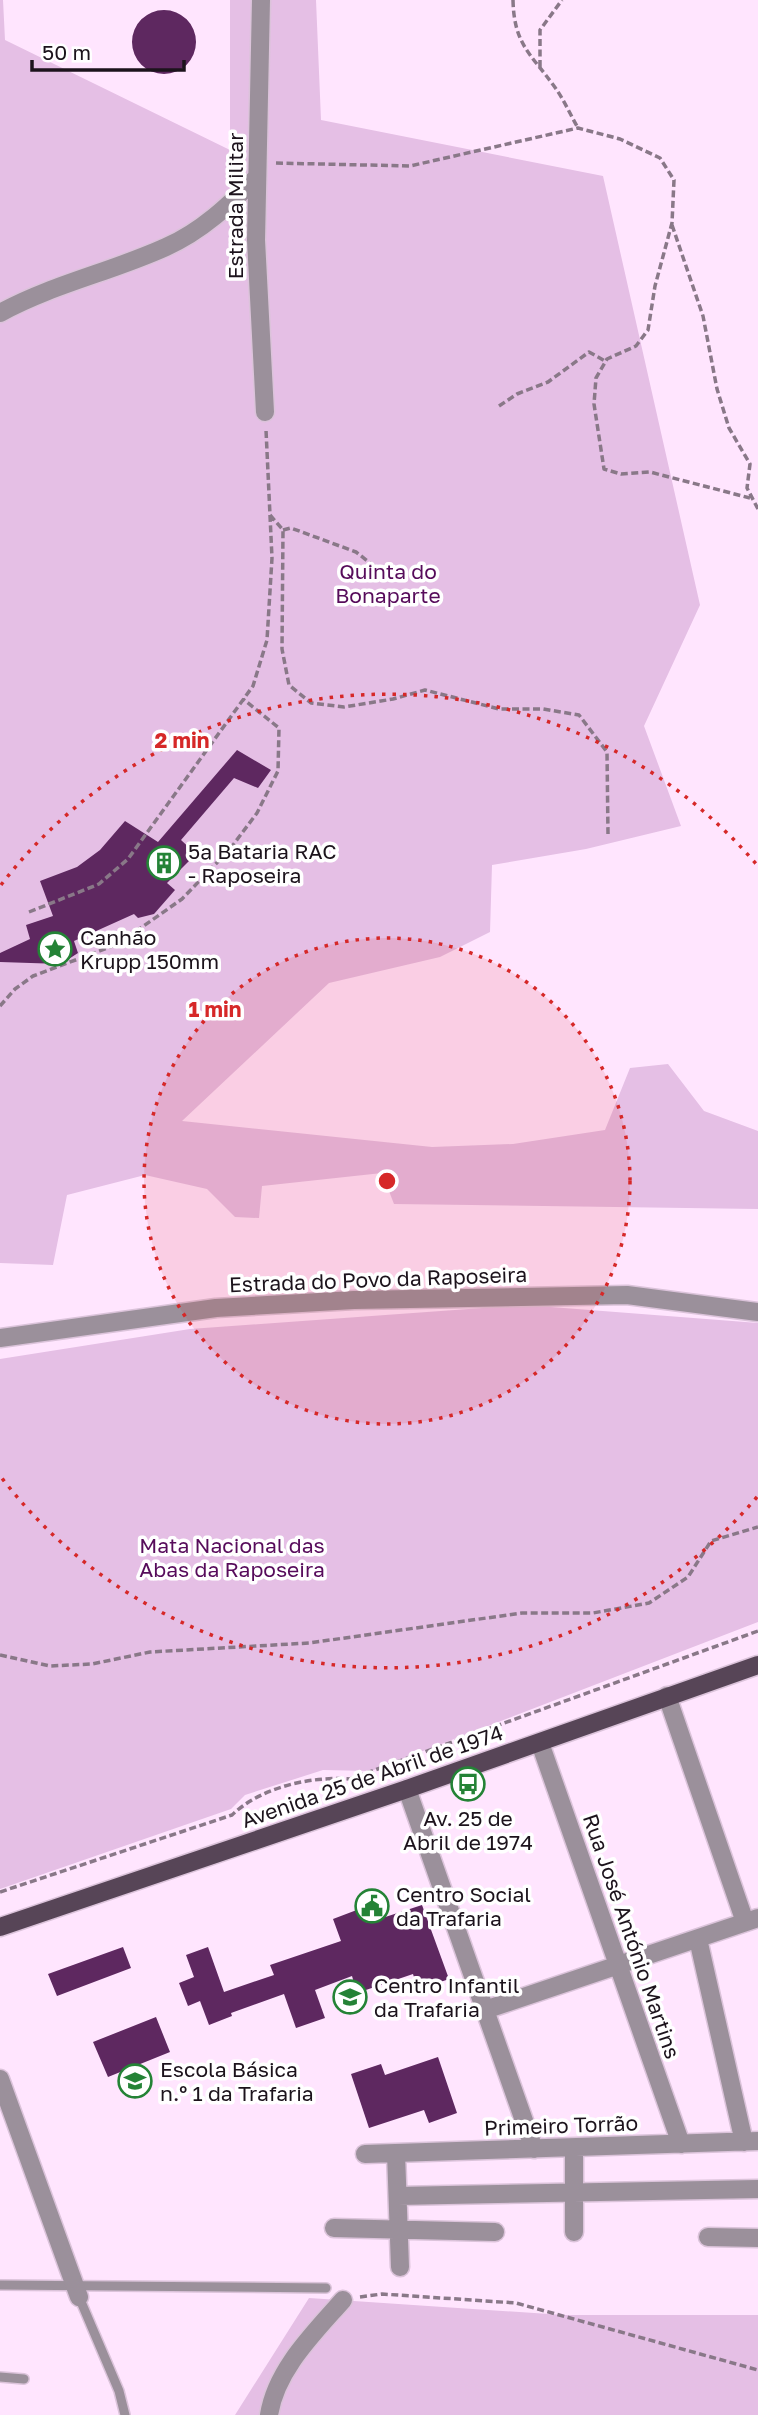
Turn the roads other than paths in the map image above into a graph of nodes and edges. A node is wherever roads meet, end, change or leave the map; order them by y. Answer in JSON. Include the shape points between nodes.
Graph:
{"nodes":[{"id":1,"x":261,"y":0,"type":"edge"},
{"id":2,"x":256,"y":169,"type":"junction"},
{"id":3,"x":0,"y":313,"type":"edge"},
{"id":4,"x":265,"y":412,"type":"road end"},
{"id":5,"x":758,"y":1312,"type":"edge"},
{"id":6,"x":0,"y":1338,"type":"edge"},
{"id":7,"x":758,"y":1665,"type":"edge"},
{"id":8,"x":667,"y":1696,"type":"junction"},
{"id":9,"x":540,"y":1742,"type":"junction"},
{"id":10,"x":407,"y":1789,"type":"junction"},
{"id":11,"x":752,"y":1920,"type":"edge"},
{"id":12,"x":0,"y":1927,"type":"edge"},
{"id":13,"x":698,"y":1938,"type":"junction"},
{"id":14,"x":617,"y":1965,"type":"junction"},
{"id":15,"x":485,"y":2010,"type":"junction"},
{"id":16,"x":0,"y":2079,"type":"edge"},
{"id":17,"x":751,"y":2142,"type":"edge"},
{"id":18,"x":681,"y":2144,"type":"junction"},
{"id":19,"x":574,"y":2148,"type":"junction"},
{"id":20,"x":534,"y":2149,"type":"junction"},
{"id":21,"x":397,"y":2153,"type":"junction"},
{"id":22,"x":365,"y":2154,"type":"dead end"},
{"id":23,"x":758,"y":2189,"type":"edge"},
{"id":24,"x":574,"y":2192,"type":"junction"},
{"id":25,"x":398,"y":2196,"type":"junction"},
{"id":26,"x":399,"y":2227,"type":"junction"},
{"id":27,"x":334,"y":2228,"type":"dead end"},
{"id":28,"x":495,"y":2232,"type":"dead end"},
{"id":29,"x":573,"y":2232,"type":"dead end"},
{"id":30,"x":708,"y":2237,"type":"dead end"},
{"id":31,"x":758,"y":2238,"type":"edge"},
{"id":32,"x":400,"y":2267,"type":"dead end"},
{"id":33,"x":0,"y":2285,"type":"edge"},
{"id":34,"x":326,"y":2288,"type":"dead end"},
{"id":35,"x":77,"y":2291,"type":"junction"},
{"id":36,"x":343,"y":2300,"type":"road end"},
{"id":37,"x":0,"y":2377,"type":"edge"},
{"id":38,"x":24,"y":2379,"type":"dead end"},
{"id":39,"x":125,"y":2415,"type":"edge"},
{"id":40,"x":269,"y":2415,"type":"edge"}],
"edges":[{"from":1,"to":2,"type":"street","name":"Estrada Militar"},
{"from":2,"to":3,"type":"street","via":[[217,216],[167,247],[36,293]]},
{"from":2,"to":4,"type":"street","name":"Estrada Militar"},
{"from":5,"to":6,"type":"street","name":"Estrada do Povo da Raposeira","via":[[627,1295],[354,1300],[216,1308]]},
{"from":7,"to":8,"type":"main road","name":"Avenida 25 de Abril de 1974"},
{"from":8,"to":9,"type":"main road","name":"Avenida 25 de Abril de 1974"},
{"from":8,"to":11,"type":"street"},
{"from":9,"to":10,"type":"main road","name":"Avenida 25 de Abril de 1974"},
{"from":9,"to":14,"type":"street","name":"Rua José António Martins"},
{"from":10,"to":12,"type":"main road","name":"Avenida 25 de Abril de 1974"},
{"from":10,"to":15,"type":"street"},
{"from":11,"to":13,"type":"street"},
{"from":13,"to":14,"type":"street"},
{"from":13,"to":17,"type":"street"},
{"from":14,"to":15,"type":"street"},
{"from":14,"to":18,"type":"street","name":"Rua José António Martins"},
{"from":15,"to":20,"type":"street"},
{"from":16,"to":35,"type":"street"},
{"from":17,"to":18,"type":"street","name":"Primeiro Torrão"},
{"from":18,"to":19,"type":"street","name":"Primeiro Torrão"},
{"from":19,"to":20,"type":"street","name":"Primeiro Torrão"},
{"from":19,"to":24,"type":"street"},
{"from":20,"to":21,"type":"street","name":"Primeiro Torrão"},
{"from":21,"to":22,"type":"street","name":"Primeiro Torrão"},
{"from":21,"to":25,"type":"street"},
{"from":23,"to":24,"type":"street"},
{"from":24,"to":25,"type":"street"},
{"from":24,"to":29,"type":"street"},
{"from":25,"to":26,"type":"street"},
{"from":26,"to":27,"type":"street"},
{"from":26,"to":28,"type":"street"},
{"from":26,"to":32,"type":"street"},
{"from":30,"to":31,"type":"street"},
{"from":33,"to":35,"type":"lane"},
{"from":34,"to":35,"type":"lane"},
{"from":35,"to":39,"type":"lane"},
{"from":36,"to":40,"type":"street","via":[[304,2344],[272,2394]]},
{"from":37,"to":38,"type":"lane"}]}
